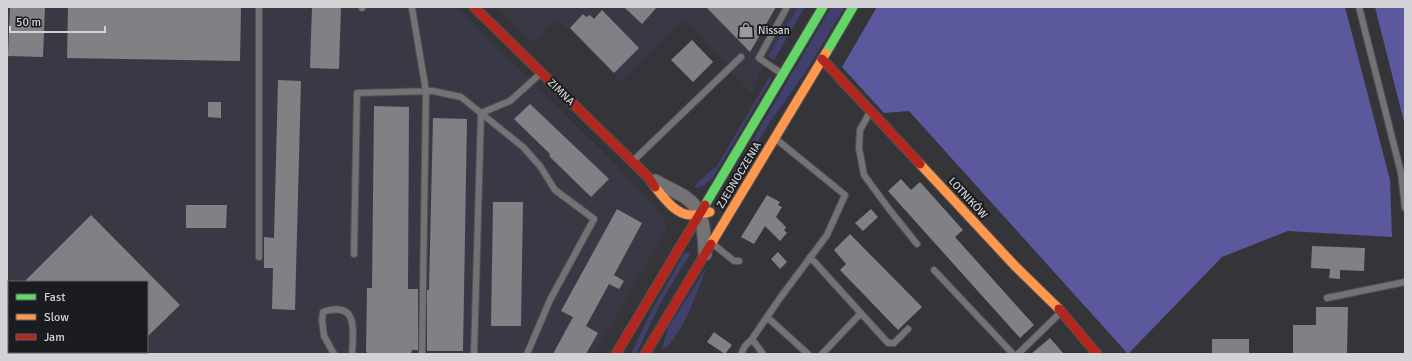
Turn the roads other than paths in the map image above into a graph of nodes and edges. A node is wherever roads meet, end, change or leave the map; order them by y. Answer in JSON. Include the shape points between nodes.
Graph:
{"nodes":[{"id":1,"x":259,"y":7,"type":"edge"},
{"id":2,"x":474,"y":7,"type":"edge"},
{"id":3,"x":787,"y":7,"type":"edge"},
{"id":4,"x":823,"y":7,"type":"edge"},
{"id":5,"x":853,"y":7,"type":"edge"},
{"id":6,"x":1359,"y":7,"type":"edge"},
{"id":7,"x":412,"y":8,"type":"edge"},
{"id":8,"x":741,"y":57,"type":"dead end"},
{"id":9,"x":822,"y":59,"type":"junction"},
{"id":10,"x":541,"y":73,"type":"junction"},
{"id":11,"x":783,"y":75,"type":"junction"},
{"id":12,"x":426,"y":91,"type":"junction"},
{"id":13,"x":871,"y":111,"type":"junction"},
{"id":14,"x":481,"y":113,"type":"junction"},
{"id":15,"x":775,"y":138,"type":"junction"},
{"id":16,"x":632,"y":162,"type":"junction"},
{"id":17,"x":648,"y":177,"type":"joint"},
{"id":18,"x":738,"y":200,"type":"junction"},
{"id":19,"x":1405,"y":208,"type":"edge"},
{"id":20,"x":700,"y":214,"type":"junction"},
{"id":21,"x":917,"y":244,"type":"dead end"},
{"id":22,"x":708,"y":249,"type":"junction"},
{"id":23,"x":354,"y":254,"type":"dead end"},
{"id":24,"x":259,"y":257,"type":"dead end"},
{"id":25,"x":810,"y":257,"type":"junction"},
{"id":26,"x":739,"y":261,"type":"dead end"},
{"id":27,"x":934,"y":270,"type":"dead end"},
{"id":28,"x":1405,"y":282,"type":"edge"},
{"id":29,"x":1327,"y":298,"type":"dead end"},
{"id":30,"x":1061,"y":312,"type":"junction"},
{"id":31,"x":861,"y":313,"type":"junction"},
{"id":32,"x":767,"y":317,"type":"junction"},
{"id":33,"x":908,"y":329,"type":"dead end"},
{"id":34,"x":752,"y":339,"type":"junction"},
{"id":35,"x":334,"y":354,"type":"edge"},
{"id":36,"x":352,"y":354,"type":"edge"},
{"id":37,"x":422,"y":354,"type":"edge"},
{"id":38,"x":474,"y":354,"type":"edge"},
{"id":39,"x":527,"y":354,"type":"edge"},
{"id":40,"x":616,"y":354,"type":"edge"},
{"id":41,"x":645,"y":354,"type":"edge"},
{"id":42,"x":741,"y":354,"type":"edge"},
{"id":43,"x":763,"y":354,"type":"edge"},
{"id":44,"x":808,"y":354,"type":"edge"},
{"id":45,"x":822,"y":354,"type":"edge"},
{"id":46,"x":1013,"y":354,"type":"edge"},
{"id":47,"x":1018,"y":354,"type":"edge"},
{"id":48,"x":1097,"y":354,"type":"edge"}],
"edges":[{"from":1,"to":24,"type":"lane"},
{"from":2,"to":10,"type":"main road","name":"ZIMNA"},
{"from":3,"to":11,"type":"lane","via":[[760,58]]},
{"from":4,"to":11,"type":"main road","name":"ZJEDNOCZENIA"},
{"from":5,"to":9,"type":"main road","name":"ZJEDNOCZENIA"},
{"from":6,"to":19,"type":"lane","via":[[1401,173]]},
{"from":7,"to":12,"type":"lane"},
{"from":8,"to":16,"type":"lane"},
{"from":9,"to":13,"type":"main road","name":"LOTNIKÓW"},
{"from":9,"to":15,"type":"main road","name":"ZJEDNOCZENIA"},
{"from":10,"to":14,"type":"lane","via":[[510,101]]},
{"from":10,"to":16,"type":"main road","name":"ZIMNA"},
{"from":11,"to":20,"type":"main road","name":"ZJEDNOCZENIA"},
{"from":12,"to":14,"type":"lane","via":[[461,97]]},
{"from":12,"to":23,"type":"lane","via":[[357,93]]},
{"from":12,"to":37,"type":"lane"},
{"from":13,"to":21,"type":"lane","via":[[860,130],[859,148],[864,175]]},
{"from":13,"to":30,"type":"main road","name":"LOTNIKÓW"},
{"from":14,"to":38,"type":"lane"},
{"from":14,"to":39,"type":"lane","via":[[522,147],[540,166],[555,190],[594,219],[550,300]]},
{"from":15,"to":18,"type":"main road","name":"ZJEDNOCZENIA"},
{"from":15,"to":25,"type":"lane","via":[[845,195],[827,235]]},
{"from":16,"to":17,"type":"main road","name":"ZIMNA"},
{"from":17,"to":20,"type":"street","name":"ZIMNA","via":[[685,196]]},
{"from":18,"to":20,"type":"main road","via":[[720,209]]},
{"from":18,"to":22,"type":"main road","name":"ZJEDNOCZENIA"},
{"from":20,"to":22,"type":"street","name":"ZIMNA"},
{"from":20,"to":40,"type":"main road","name":"ZJEDNOCZENIA"},
{"from":22,"to":26,"type":"lane"},
{"from":22,"to":41,"type":"main road","name":"ZJEDNOCZENIA"},
{"from":25,"to":31,"type":"lane"},
{"from":25,"to":32,"type":"lane"},
{"from":27,"to":46,"type":"lane"},
{"from":28,"to":29,"type":"lane"},
{"from":30,"to":47,"type":"lane"},
{"from":30,"to":48,"type":"main road","name":"LOTNIKÓW"},
{"from":31,"to":33,"type":"lane","via":[[888,343],[894,343]]},
{"from":31,"to":45,"type":"lane"},
{"from":32,"to":34,"type":"lane"},
{"from":32,"to":44,"type":"lane"},
{"from":34,"to":42,"type":"lane"},
{"from":34,"to":43,"type":"lane"},
{"from":35,"to":36,"type":"lane","via":[[324,336],[322,320],[323,312],[330,310],[348,312],[353,320]]}]}
